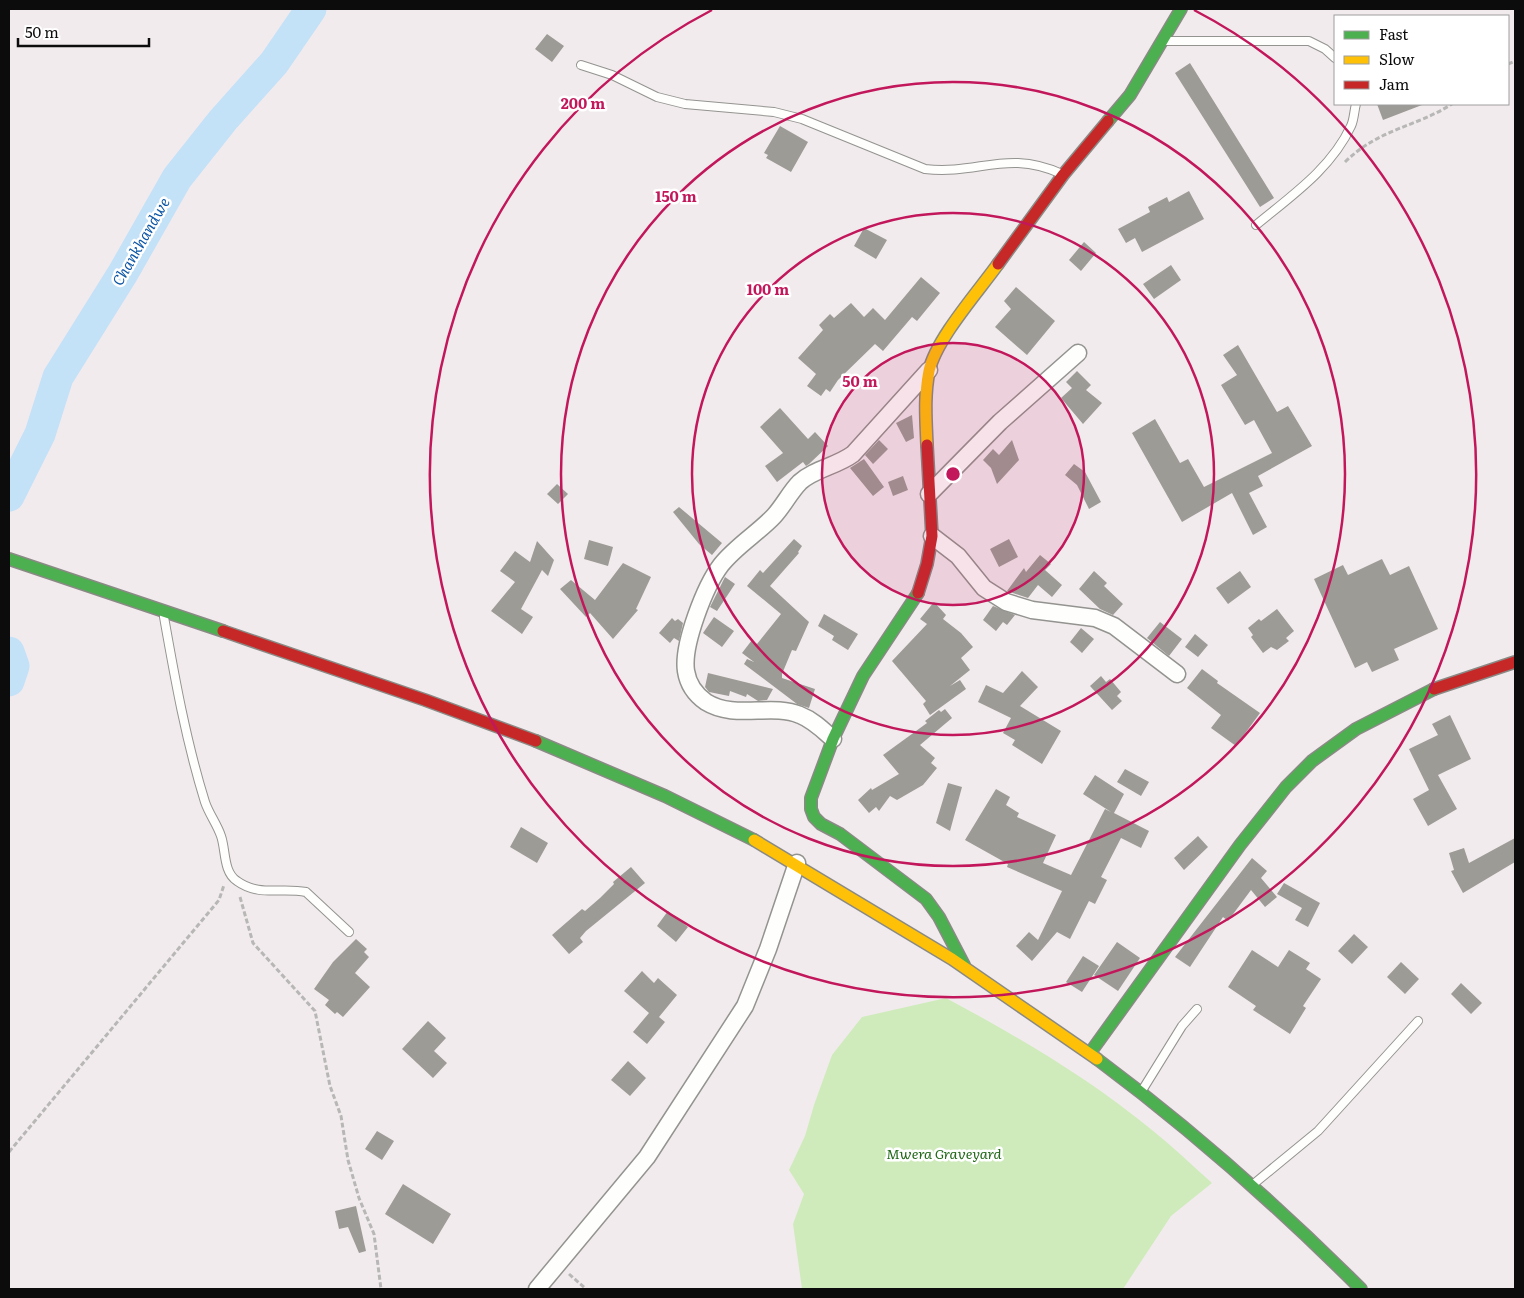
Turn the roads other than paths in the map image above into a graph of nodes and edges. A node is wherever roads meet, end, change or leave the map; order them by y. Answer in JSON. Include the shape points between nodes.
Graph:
{"nodes":[{"id":1,"x":1181,"y":9,"type":"edge"},
{"id":2,"x":1164,"y":41,"type":"junction"},
{"id":3,"x":1334,"y":57,"type":"edge"},
{"id":4,"x":581,"y":66,"type":"dead end"},
{"id":5,"x":1356,"y":105,"type":"edge"},
{"id":6,"x":1063,"y":175,"type":"junction"},
{"id":7,"x":1256,"y":225,"type":"dead end"},
{"id":8,"x":1078,"y":353,"type":"dead end"},
{"id":9,"x":929,"y":370,"type":"junction"},
{"id":10,"x":929,"y":494,"type":"junction"},
{"id":11,"x":932,"y":536,"type":"junction"},
{"id":12,"x":9,"y":559,"type":"edge"},
{"id":13,"x":163,"y":610,"type":"junction"},
{"id":14,"x":1515,"y":662,"type":"edge"},
{"id":15,"x":1178,"y":674,"type":"dead end"},
{"id":16,"x":834,"y":739,"type":"junction"},
{"id":17,"x":797,"y":863,"type":"junction"},
{"id":18,"x":349,"y":932,"type":"dead end"},
{"id":19,"x":964,"y":965,"type":"junction"},
{"id":20,"x":1197,"y":1009,"type":"dead end"},
{"id":21,"x":1418,"y":1021,"type":"dead end"},
{"id":22,"x":1090,"y":1054,"type":"junction"},
{"id":23,"x":1141,"y":1092,"type":"junction"},
{"id":24,"x":1253,"y":1185,"type":"junction"},
{"id":25,"x":537,"y":1289,"type":"edge"},
{"id":26,"x":1360,"y":1289,"type":"edge"}],
"edges":[{"from":1,"to":2,"type":"main road"},
{"from":2,"to":3,"type":"lane","via":[[1308,41]]},
{"from":2,"to":6,"type":"main road","via":[[1130,94]]},
{"from":4,"to":6,"type":"lane","via":[[612,74],[657,97],[685,104],[774,112],[802,119],[925,168],[945,171],[997,162],[1022,162],[1042,165]]},
{"from":5,"to":7,"type":"lane","via":[[1351,126],[1326,163],[1313,178]]},
{"from":6,"to":9,"type":"main road","via":[[938,347]]},
{"from":8,"to":10,"type":"street","via":[[1000,422]]},
{"from":9,"to":10,"type":"main road","via":[[925,400]]},
{"from":9,"to":16,"type":"street","via":[[853,454],[801,481],[774,516],[722,563],[700,601],[688,648],[686,671],[698,695],[708,703],[736,711],[787,711],[800,715]]},
{"from":10,"to":11,"type":"main road"},
{"from":11,"to":15,"type":"street","via":[[958,556],[984,588],[1006,602],[1032,610],[1095,618],[1114,626]]},
{"from":11,"to":16,"type":"main road","via":[[917,596],[862,676]]},
{"from":12,"to":13,"type":"main road"},
{"from":13,"to":17,"type":"main road","via":[[508,729],[713,818]]},
{"from":13,"to":18,"type":"lane","via":[[182,718],[206,803],[219,829],[226,862],[234,880],[260,892],[306,892]]},
{"from":14,"to":22,"type":"main road","via":[[1429,692],[1386,713],[1313,761],[1274,799]]},
{"from":16,"to":19,"type":"main road","via":[[811,798],[814,817],[926,899]]},
{"from":17,"to":19,"type":"main road"},
{"from":17,"to":25,"type":"street","via":[[745,1006],[647,1156]]},
{"from":19,"to":22,"type":"main road"},
{"from":20,"to":23,"type":"lane","via":[[1182,1026]]},
{"from":21,"to":24,"type":"lane","via":[[1318,1131]]},
{"from":22,"to":23,"type":"main road"},
{"from":23,"to":24,"type":"main road"},
{"from":24,"to":26,"type":"main road"}]}
